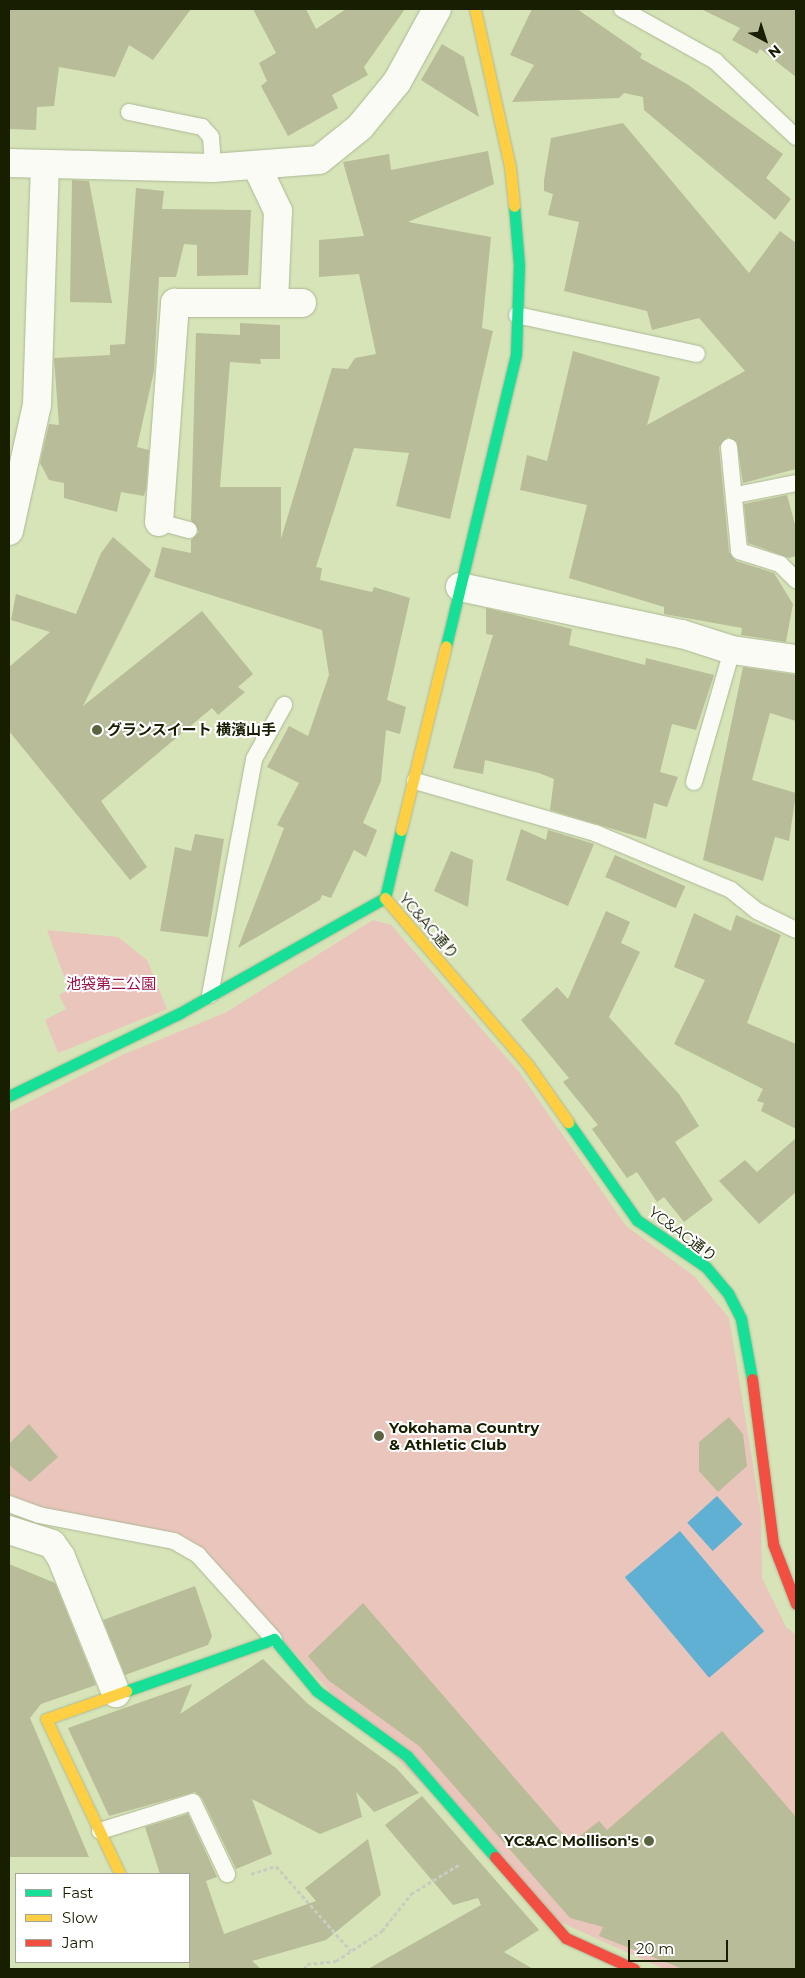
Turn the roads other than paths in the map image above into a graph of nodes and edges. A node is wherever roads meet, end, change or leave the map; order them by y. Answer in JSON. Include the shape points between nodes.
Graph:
{"nodes":[{"id":1,"x":437,"y":9,"type":"edge"},
{"id":2,"x":474,"y":9,"type":"edge"},
{"id":3,"x":622,"y":9,"type":"edge"},
{"id":4,"x":129,"y":112,"type":"dead end"},
{"id":5,"x":796,"y":136,"type":"edge"},
{"id":6,"x":9,"y":163,"type":"edge"},
{"id":7,"x":45,"y":166,"type":"junction"},
{"id":8,"x":257,"y":167,"type":"junction"},
{"id":9,"x":213,"y":168,"type":"junction"},
{"id":10,"x":274,"y":302,"type":"junction"},
{"id":11,"x":302,"y":303,"type":"dead end"},
{"id":12,"x":517,"y":315,"type":"junction"},
{"id":13,"x":698,"y":354,"type":"dead end"},
{"id":14,"x":729,"y":447,"type":"dead end"},
{"id":15,"x":796,"y":483,"type":"edge"},
{"id":16,"x":736,"y":496,"type":"junction"},
{"id":17,"x":159,"y":522,"type":"joint"},
{"id":18,"x":189,"y":530,"type":"dead end"},
{"id":19,"x":9,"y":531,"type":"edge"},
{"id":20,"x":796,"y":580,"type":"edge"},
{"id":21,"x":460,"y":588,"type":"junction"},
{"id":22,"x":732,"y":650,"type":"junction"},
{"id":23,"x":796,"y":659,"type":"edge"},
{"id":24,"x":284,"y":704,"type":"dead end"},
{"id":25,"x":415,"y":781,"type":"junction"},
{"id":26,"x":694,"y":782,"type":"dead end"},
{"id":27,"x":386,"y":898,"type":"junction"},
{"id":28,"x":796,"y":930,"type":"edge"},
{"id":29,"x":210,"y":995,"type":"junction"},
{"id":30,"x":9,"y":1096,"type":"edge"},
{"id":31,"x":9,"y":1504,"type":"edge"},
{"id":32,"x":9,"y":1530,"type":"edge"},
{"id":33,"x":796,"y":1604,"type":"edge"},
{"id":34,"x":274,"y":1639,"type":"junction"},
{"id":35,"x":116,"y":1693,"type":"junction"},
{"id":36,"x":100,"y":1831,"type":"junction"},
{"id":37,"x":120,"y":1873,"type":"edge"},
{"id":38,"x":227,"y":1874,"type":"road end"},
{"id":39,"x":634,"y":1969,"type":"edge"}],
"edges":[{"from":1,"to":8,"type":"street","via":[[397,82],[360,127],[318,160]]},
{"from":2,"to":12,"type":"street","via":[[510,166],[519,265]]},
{"from":3,"to":5,"type":"lane","via":[[715,61]]},
{"from":4,"to":9,"type":"lane","via":[[202,127],[211,137]]},
{"from":6,"to":7,"type":"street"},
{"from":7,"to":9,"type":"street"},
{"from":7,"to":19,"type":"street","via":[[37,405]]},
{"from":8,"to":9,"type":"street"},
{"from":8,"to":10,"type":"street","via":[[278,211]]},
{"from":10,"to":11,"type":"street"},
{"from":10,"to":17,"type":"street","via":[[175,303]]},
{"from":12,"to":13,"type":"lane"},
{"from":12,"to":21,"type":"street","via":[[516,354]]},
{"from":14,"to":16,"type":"lane"},
{"from":15,"to":16,"type":"lane"},
{"from":16,"to":20,"type":"lane","via":[[740,551],[780,564]]},
{"from":17,"to":18,"type":"lane"},
{"from":21,"to":22,"type":"street","via":[[682,634]]},
{"from":21,"to":25,"type":"street"},
{"from":22,"to":23,"type":"street"},
{"from":22,"to":26,"type":"lane"},
{"from":24,"to":29,"type":"lane","via":[[254,759]]},
{"from":25,"to":27,"type":"street"},
{"from":25,"to":28,"type":"lane","via":[[595,833],[731,890],[757,911]]},
{"from":27,"to":29,"type":"street"},
{"from":27,"to":33,"type":"street","name":"YC&AC通り","via":[[528,1064],[637,1220],[706,1267],[728,1293],[741,1319],[748,1357],[773,1544]]},
{"from":29,"to":30,"type":"street"},
{"from":31,"to":34,"type":"lane","via":[[39,1515],[174,1541],[198,1556]]},
{"from":32,"to":35,"type":"street","via":[[52,1544],[61,1557]]},
{"from":34,"to":35,"type":"street"},
{"from":34,"to":39,"type":"street","via":[[317,1691],[407,1756],[566,1938]]},
{"from":35,"to":36,"type":"street","via":[[46,1719]]},
{"from":36,"to":37,"type":"street"},
{"from":36,"to":38,"type":"lane","via":[[193,1802]]}]}
